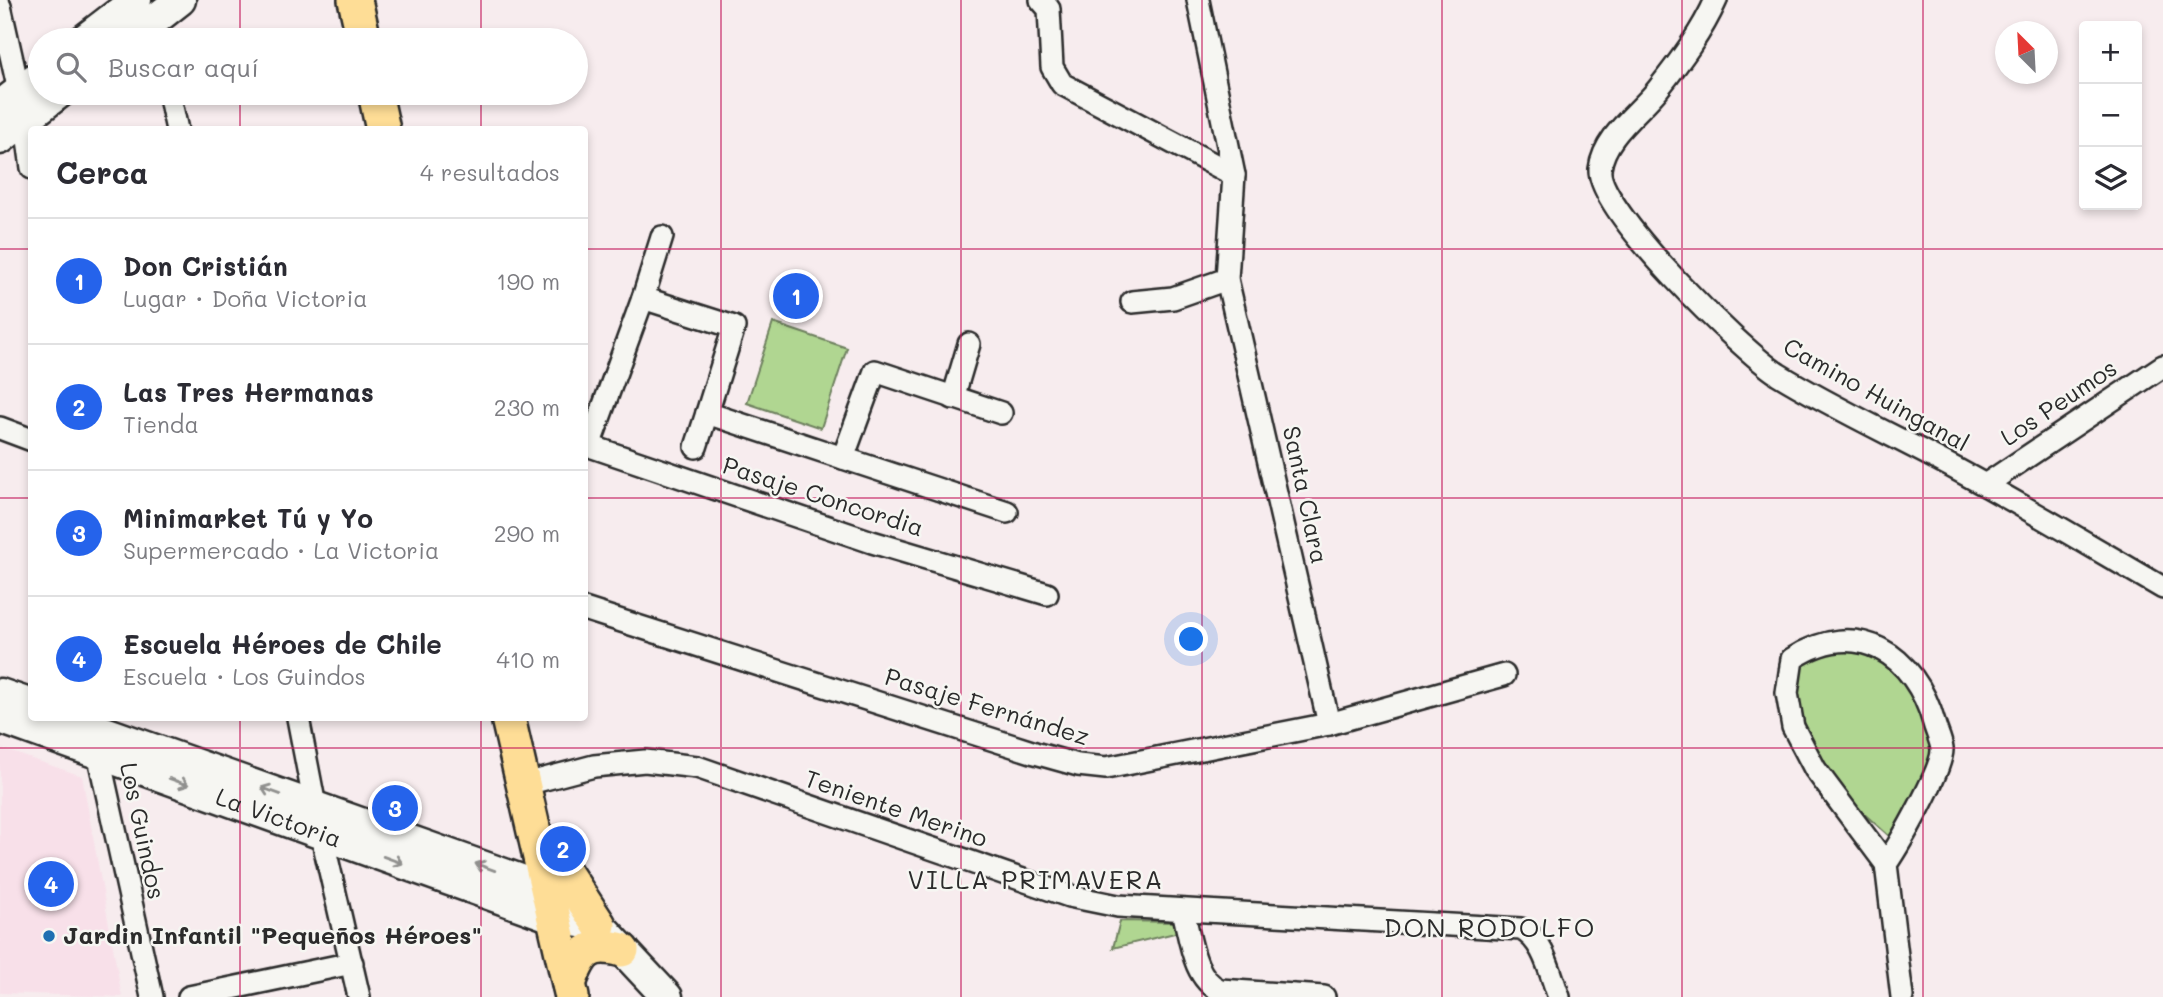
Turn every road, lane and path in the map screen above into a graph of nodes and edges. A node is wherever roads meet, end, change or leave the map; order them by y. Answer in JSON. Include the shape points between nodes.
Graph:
{"nodes":[{"id":1,"x":180,"y":0,"type":"edge"},
{"id":2,"x":355,"y":0,"type":"edge"},
{"id":3,"x":1041,"y":0,"type":"edge"},
{"id":4,"x":1198,"y":0,"type":"edge"},
{"id":5,"x":1716,"y":0,"type":"edge"},
{"id":6,"x":0,"y":6,"type":"edge"},
{"id":7,"x":147,"y":15,"type":"edge"},
{"id":8,"x":114,"y":28,"type":"edge"},
{"id":9,"x":361,"y":28,"type":"edge"},
{"id":10,"x":21,"y":98,"type":"edge"},
{"id":11,"x":172,"y":105,"type":"edge"},
{"id":12,"x":378,"y":105,"type":"edge"},
{"id":13,"x":176,"y":126,"type":"edge"},
{"id":14,"x":382,"y":126,"type":"edge"},
{"id":15,"x":0,"y":139,"type":"edge"},
{"id":16,"x":28,"y":143,"type":"edge"},
{"id":17,"x":1234,"y":175,"type":"junction"},
{"id":18,"x":662,"y":236,"type":"dead end"},
{"id":19,"x":1227,"y":279,"type":"junction"},
{"id":20,"x":643,"y":298,"type":"junction"},
{"id":21,"x":1132,"y":302,"type":"dead end"},
{"id":22,"x":970,"y":344,"type":"dead end"},
{"id":23,"x":2163,"y":366,"type":"edge"},
{"id":24,"x":953,"y":398,"type":"junction"},
{"id":25,"x":707,"y":413,"type":"junction"},
{"id":26,"x":1001,"y":413,"type":"dead end"},
{"id":27,"x":0,"y":428,"type":"edge"},
{"id":28,"x":28,"y":438,"type":"edge"},
{"id":29,"x":588,"y":442,"type":"edge"},
{"id":30,"x":588,"y":445,"type":"edge"},
{"id":31,"x":696,"y":447,"type":"dead end"},
{"id":32,"x":843,"y":458,"type":"junction"},
{"id":33,"x":1985,"y":485,"type":"junction"},
{"id":34,"x":1007,"y":512,"type":"dead end"},
{"id":35,"x":2163,"y":588,"type":"edge"},
{"id":36,"x":1047,"y":594,"type":"dead end"},
{"id":37,"x":588,"y":610,"type":"edge"},
{"id":38,"x":1504,"y":676,"type":"dead end"},
{"id":39,"x":0,"y":694,"type":"edge"},
{"id":40,"x":28,"y":704,"type":"edge"},
{"id":41,"x":0,"y":718,"type":"edge"},
{"id":42,"x":72,"y":721,"type":"edge"},
{"id":43,"x":299,"y":721,"type":"edge"},
{"id":44,"x":509,"y":721,"type":"edge"},
{"id":45,"x":1329,"y":724,"type":"junction"},
{"id":46,"x":101,"y":734,"type":"edge"},
{"id":47,"x":522,"y":785,"type":"junction"},
{"id":48,"x":319,"y":820,"type":"junction"},
{"id":49,"x":531,"y":820,"type":"junction"},
{"id":50,"x":1886,"y":864,"type":"junction"},
{"id":51,"x":552,"y":904,"type":"junction"},
{"id":52,"x":1183,"y":911,"type":"junction"},
{"id":53,"x":599,"y":925,"type":"junction"},
{"id":54,"x":622,"y":950,"type":"junction"},
{"id":55,"x":352,"y":963,"type":"junction"},
{"id":56,"x":570,"y":991,"type":"edge"},
{"id":57,"x":152,"y":997,"type":"edge"},
{"id":58,"x":189,"y":997,"type":"edge"},
{"id":59,"x":359,"y":997,"type":"edge"},
{"id":60,"x":667,"y":997,"type":"edge"},
{"id":61,"x":1324,"y":997,"type":"edge"},
{"id":62,"x":1559,"y":997,"type":"edge"},
{"id":63,"x":1902,"y":997,"type":"edge"}],
"edges":[{"from":1,"to":7,"type":"street"},
{"from":2,"to":9,"type":"main road"},
{"from":3,"to":17,"type":"street","via":[[1049,9],[1052,67],[1062,84]]},
{"from":4,"to":17,"type":"street","name":"Santa Clara"},
{"from":5,"to":33,"type":"street","name":"Camino Huinganal","via":[[1706,22],[1657,90],[1611,142],[1603,156],[1602,187],[1616,211],[1721,327],[1777,373]]},
{"from":6,"to":10,"type":"street"},
{"from":7,"to":8,"type":"street"},
{"from":10,"to":15,"type":"street"},
{"from":10,"to":16,"type":"street"},
{"from":11,"to":13,"type":"street"},
{"from":12,"to":14,"type":"main road"},
{"from":17,"to":19,"type":"street","name":"Santa Clara"},
{"from":18,"to":20,"type":"street"},
{"from":19,"to":21,"type":"street","via":[[1173,298]]},
{"from":19,"to":45,"type":"street","name":"Santa Clara"},
{"from":20,"to":25,"type":"street","via":[[734,327]]},
{"from":20,"to":29,"type":"street"},
{"from":22,"to":24,"type":"street"},
{"from":23,"to":33,"type":"street","name":"Los Peumos"},
{"from":24,"to":26,"type":"street"},
{"from":24,"to":32,"type":"street","via":[[875,371]]},
{"from":25,"to":31,"type":"street"},
{"from":25,"to":32,"type":"street"},
{"from":27,"to":28,"type":"street"},
{"from":30,"to":36,"type":"street","name":"Pasaje Concordia","via":[[873,542]]},
{"from":32,"to":34,"type":"street"},
{"from":33,"to":35,"type":"street","name":"Camino Huinganal"},
{"from":37,"to":45,"type":"street","name":"Pasaje Fernández","via":[[1077,765],[1130,765]]},
{"from":38,"to":45,"type":"street","name":"Pasaje Fernández"},
{"from":39,"to":40,"type":"street"},
{"from":41,"to":46,"type":"street","name":"La Victoria"},
{"from":42,"to":46,"type":"street","name":"La Victoria"},
{"from":43,"to":48,"type":"street"},
{"from":44,"to":47,"type":"main road"},
{"from":46,"to":48,"type":"street","name":"La Victoria"},
{"from":46,"to":57,"type":"street","name":"Los Guindos"},
{"from":47,"to":49,"type":"main road"},
{"from":47,"to":52,"type":"street","name":"Teniente Merino","via":[[594,766],[645,761],[697,767],[1069,896],[1118,906]]},
{"from":48,"to":51,"type":"street","name":"La Victoria"},
{"from":48,"to":55,"type":"street"},
{"from":49,"to":51,"type":"main road"},
{"from":49,"to":53,"type":"main road"},
{"from":50,"to":50,"type":"street","via":[[1906,835],[1942,750],[1928,703],[1908,669],[1882,648],[1840,640],[1814,645],[1792,659],[1787,693],[1793,727],[1815,769]]},
{"from":50,"to":63,"type":"street"},
{"from":51,"to":53,"type":"street","name":"La Victoria"},
{"from":51,"to":56,"type":"main road"},
{"from":52,"to":61,"type":"street","via":[[1197,962],[1210,986]]},
{"from":52,"to":62,"type":"street","name":"Teniente Merino","via":[[1508,927],[1532,935]]},
{"from":53,"to":54,"type":"street"},
{"from":54,"to":56,"type":"main road","via":[[601,945],[589,950],[578,960]]},
{"from":54,"to":60,"type":"street"},
{"from":55,"to":58,"type":"street"},
{"from":55,"to":59,"type":"street"}]}
